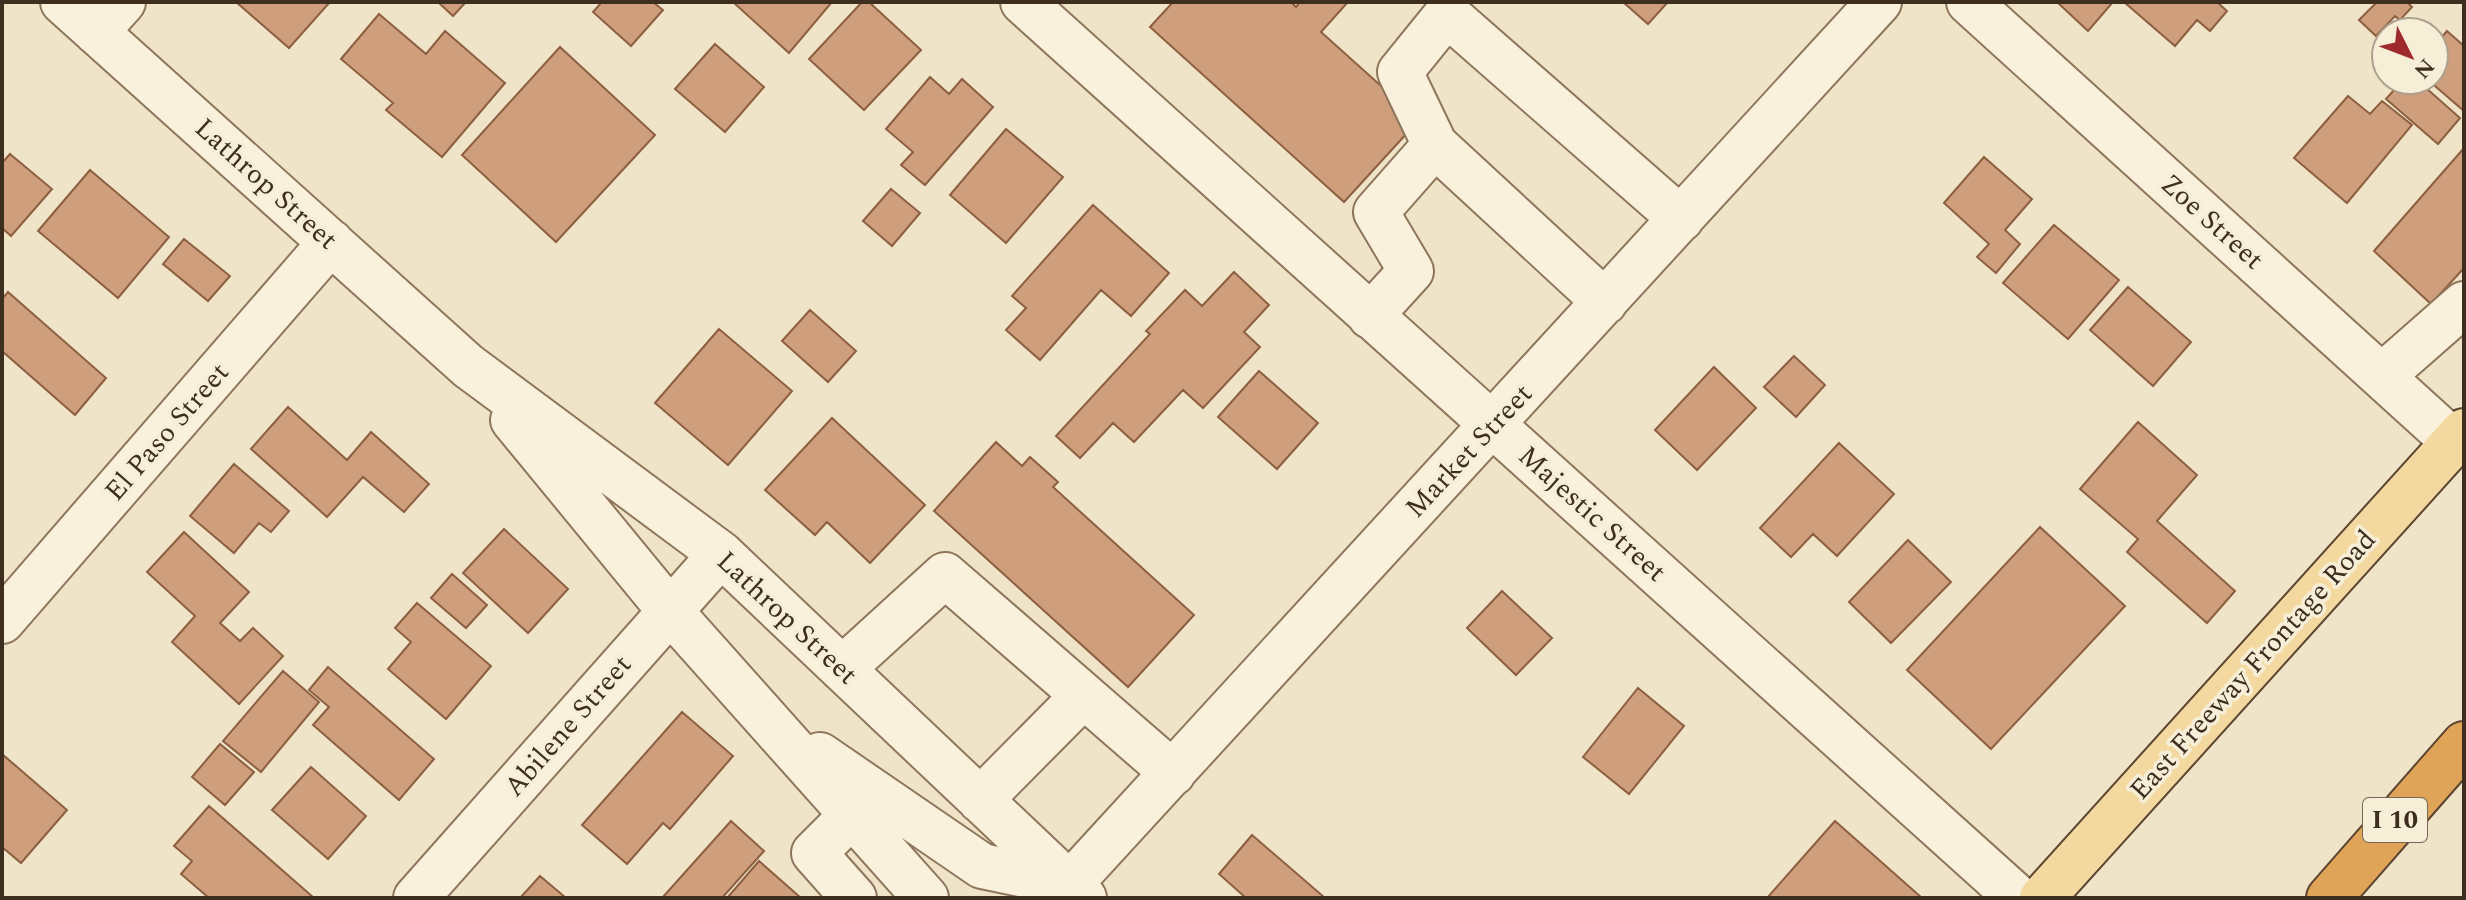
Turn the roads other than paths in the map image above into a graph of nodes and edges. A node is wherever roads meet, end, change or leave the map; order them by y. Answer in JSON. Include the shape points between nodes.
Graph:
{"nodes":[{"id":1,"x":63,"y":2,"type":"edge"},
{"id":2,"x":1023,"y":2,"type":"edge"},
{"id":3,"x":1879,"y":2,"type":"edge"},
{"id":4,"x":1969,"y":2,"type":"edge"},
{"id":5,"x":110,"y":17,"type":"edge"},
{"id":6,"x":1435,"y":145,"type":"junction"},
{"id":7,"x":1681,"y":219,"type":"junction"},
{"id":8,"x":331,"y":242,"type":"junction"},
{"id":9,"x":1605,"y":302,"type":"junction"},
{"id":10,"x":2464,"y":304,"type":"edge"},
{"id":11,"x":1370,"y":316,"type":"junction"},
{"id":12,"x":468,"y":366,"type":"junction"},
{"id":13,"x":2382,"y":376,"type":"junction"},
{"id":14,"x":1493,"y":426,"type":"junction"},
{"id":15,"x":2459,"y":437,"type":"edge"},
{"id":16,"x":721,"y":554,"type":"junction"},
{"id":17,"x":670,"y":611,"type":"junction"},
{"id":18,"x":2,"y":621,"type":"edge"},
{"id":19,"x":842,"y":669,"type":"junction"},
{"id":20,"x":1083,"y":696,"type":"junction"},
{"id":21,"x":765,"y":718,"type":"junction"},
{"id":22,"x":2464,"y":744,"type":"edge"},
{"id":23,"x":1173,"y":773,"type":"junction"},
{"id":24,"x":980,"y":800,"type":"junction"},
{"id":25,"x":852,"y":815,"type":"junction"},
{"id":26,"x":1070,"y":893,"type":"edge"},
{"id":27,"x":919,"y":895,"type":"edge"},
{"id":28,"x":416,"y":898,"type":"edge"},
{"id":29,"x":854,"y":898,"type":"edge"},
{"id":30,"x":2018,"y":898,"type":"edge"},
{"id":31,"x":2042,"y":898,"type":"edge"},
{"id":32,"x":2329,"y":898,"type":"edge"}],
"edges":[{"from":1,"to":5,"type":"street","name":"Lathrop Street"},
{"from":2,"to":11,"type":"street","name":"Majestic Street"},
{"from":3,"to":7,"type":"street","name":"Market Street"},
{"from":4,"to":13,"type":"street","name":"Zoe Street"},
{"from":5,"to":8,"type":"street","name":"Lathrop Street"},
{"from":6,"to":7,"type":"street","via":[[1400,72],[1447,14]]},
{"from":6,"to":9,"type":"street"},
{"from":6,"to":11,"type":"street","via":[[1376,212],[1411,271]]},
{"from":7,"to":9,"type":"street","name":"Market Street"},
{"from":8,"to":12,"type":"street","name":"Lathrop Street"},
{"from":8,"to":18,"type":"street","name":"El Paso Street"},
{"from":9,"to":14,"type":"street","name":"Market Street"},
{"from":10,"to":13,"type":"street"},
{"from":11,"to":14,"type":"street","name":"Majestic Street"},
{"from":12,"to":16,"type":"street","name":"Lathrop Street"},
{"from":12,"to":17,"type":"street","name":"Lathrop Street"},
{"from":13,"to":15,"type":"street","name":"Zoe Street"},
{"from":14,"to":23,"type":"street","name":"Market Street"},
{"from":14,"to":30,"type":"street","name":"Majestic Street"},
{"from":15,"to":31,"type":"main road","name":"East Freeway Frontage Road"},
{"from":16,"to":17,"type":"street","name":"Abilene Street"},
{"from":16,"to":19,"type":"street","name":"Lathrop Street"},
{"from":17,"to":21,"type":"street","name":"Lathrop Street"},
{"from":17,"to":28,"type":"street","name":"Abilene Street"},
{"from":19,"to":20,"type":"street","via":[[945,575]]},
{"from":19,"to":24,"type":"street","name":"Lathrop Street"},
{"from":20,"to":23,"type":"street"},
{"from":20,"to":24,"type":"street"},
{"from":21,"to":25,"type":"street","name":"Lathrop Street"},
{"from":21,"to":26,"type":"street","via":[[982,866]]},
{"from":22,"to":32,"type":"highway","number":"I 10"},
{"from":23,"to":26,"type":"street","name":"Market Street"},
{"from":24,"to":26,"type":"street","name":"Lathrop Street"},
{"from":25,"to":27,"type":"street","name":"Lathrop Street"},
{"from":25,"to":29,"type":"street","via":[[814,853]]}]}
